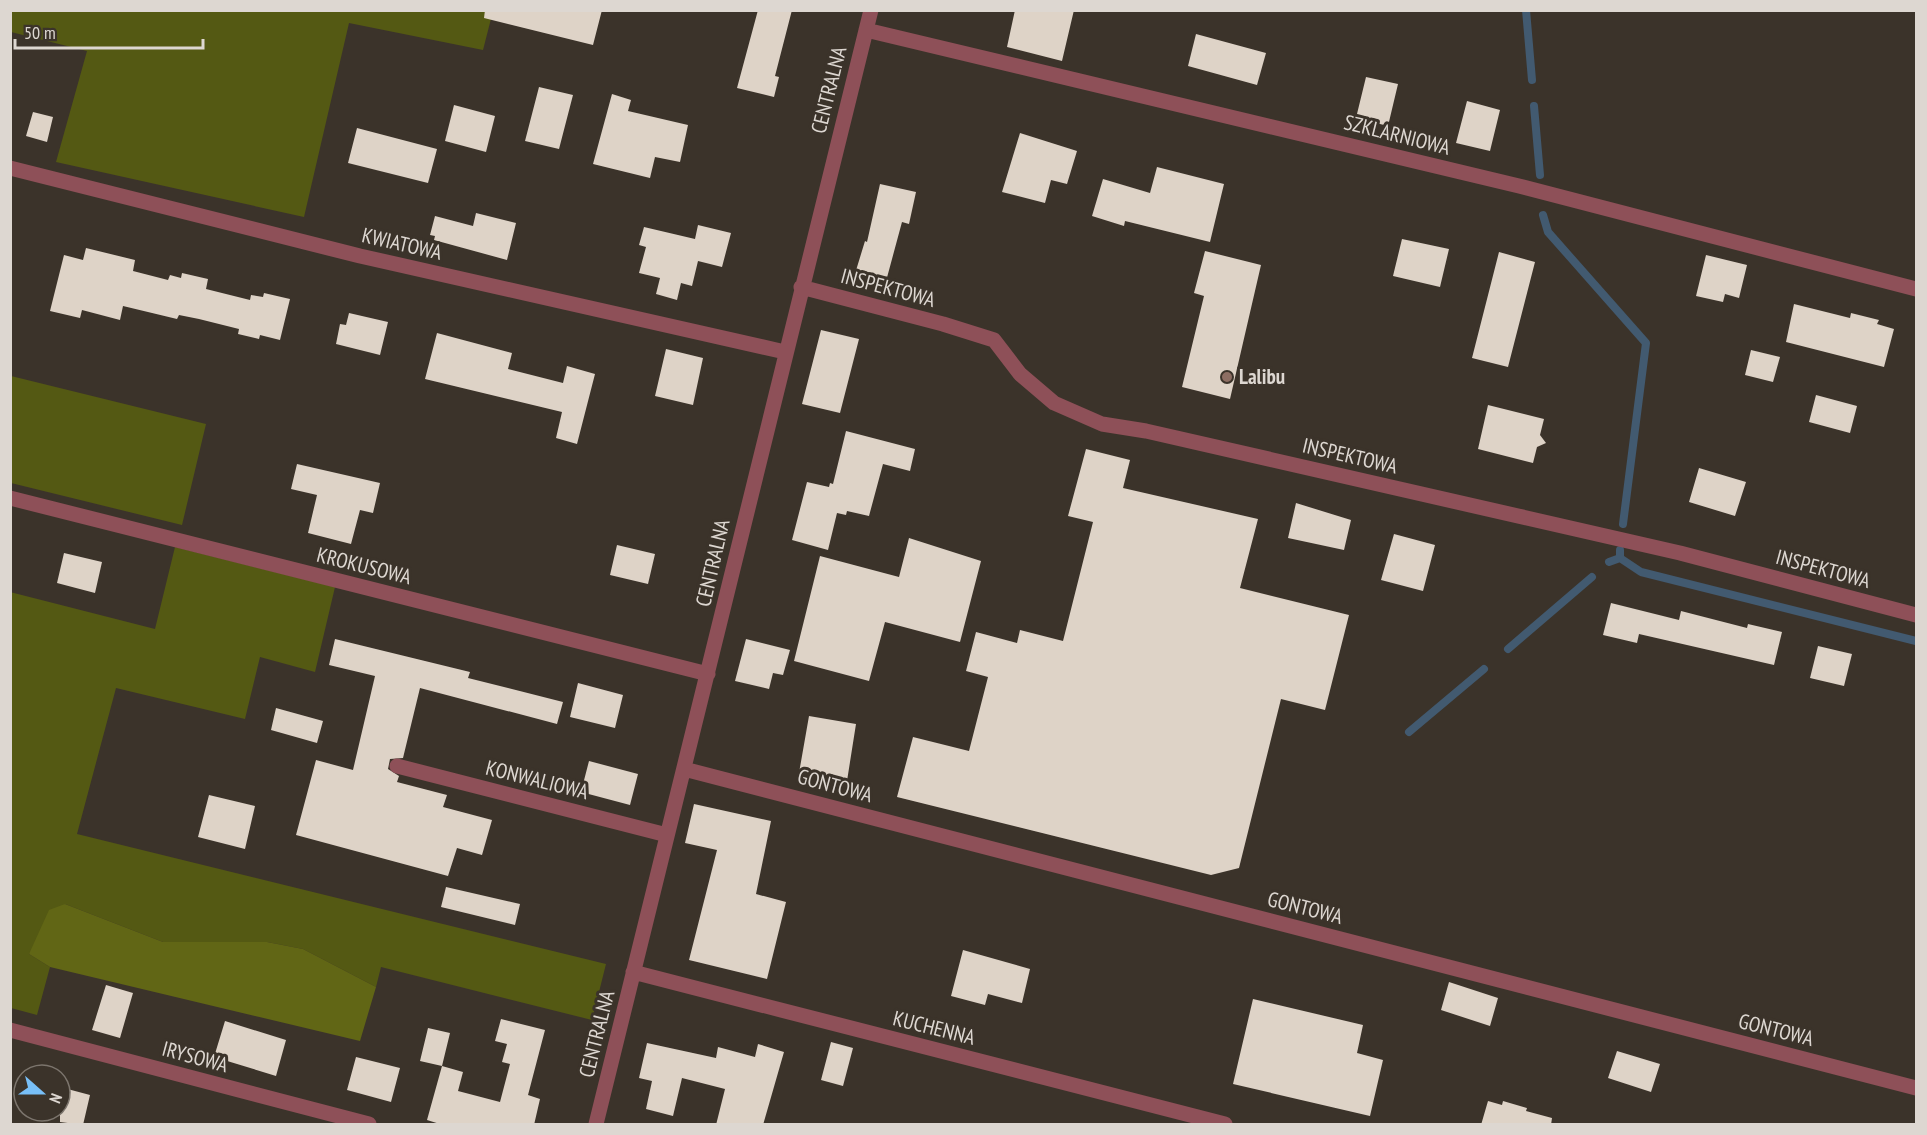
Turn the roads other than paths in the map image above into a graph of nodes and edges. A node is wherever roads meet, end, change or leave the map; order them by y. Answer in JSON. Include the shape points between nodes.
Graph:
{"nodes":[{"id":1,"x":871,"y":10,"type":"edge"},
{"id":2,"x":866,"y":30,"type":"junction"},
{"id":3,"x":10,"y":168,"type":"edge"},
{"id":4,"x":801,"y":287,"type":"junction"},
{"id":5,"x":1917,"y":289,"type":"edge"},
{"id":6,"x":785,"y":352,"type":"junction"},
{"id":7,"x":10,"y":498,"type":"edge"},
{"id":8,"x":1917,"y":615,"type":"edge"},
{"id":9,"x":708,"y":674,"type":"junction"},
{"id":10,"x":397,"y":766,"type":"dead end"},
{"id":11,"x":684,"y":769,"type":"junction"},
{"id":12,"x":667,"y":835,"type":"junction"},
{"id":13,"x":633,"y":972,"type":"junction"},
{"id":14,"x":10,"y":1030,"type":"edge"},
{"id":15,"x":1917,"y":1088,"type":"edge"},
{"id":16,"x":369,"y":1125,"type":"edge"},
{"id":17,"x":596,"y":1125,"type":"edge"},
{"id":18,"x":1225,"y":1125,"type":"edge"}],
"edges":[{"from":1,"to":2,"type":"street","name":"CENTRALNA"},
{"from":2,"to":4,"type":"street","name":"CENTRALNA"},
{"from":2,"to":5,"type":"street","name":"SZKLARNIOWA","via":[[1519,186]]},
{"from":3,"to":6,"type":"street","name":"KWIATOWA","via":[[360,256]]},
{"from":4,"to":6,"type":"street","name":"CENTRALNA"},
{"from":4,"to":8,"type":"street","name":"INSPEKTOWA","via":[[994,340],[1020,374],[1054,403],[1102,424],[1680,553]]},
{"from":6,"to":9,"type":"street","name":"CENTRALNA"},
{"from":7,"to":9,"type":"street","name":"KROKUSOWA"},
{"from":9,"to":11,"type":"street","name":"CENTRALNA"},
{"from":10,"to":12,"type":"street","name":"KONWALIOWA"},
{"from":11,"to":12,"type":"street","name":"CENTRALNA"},
{"from":11,"to":15,"type":"street","name":"GONTOWA"},
{"from":12,"to":13,"type":"street","name":"CENTRALNA"},
{"from":13,"to":17,"type":"street","name":"CENTRALNA"},
{"from":13,"to":18,"type":"street","name":"KUCHENNA"},
{"from":14,"to":16,"type":"street","name":"IRYSOWA"}]}
